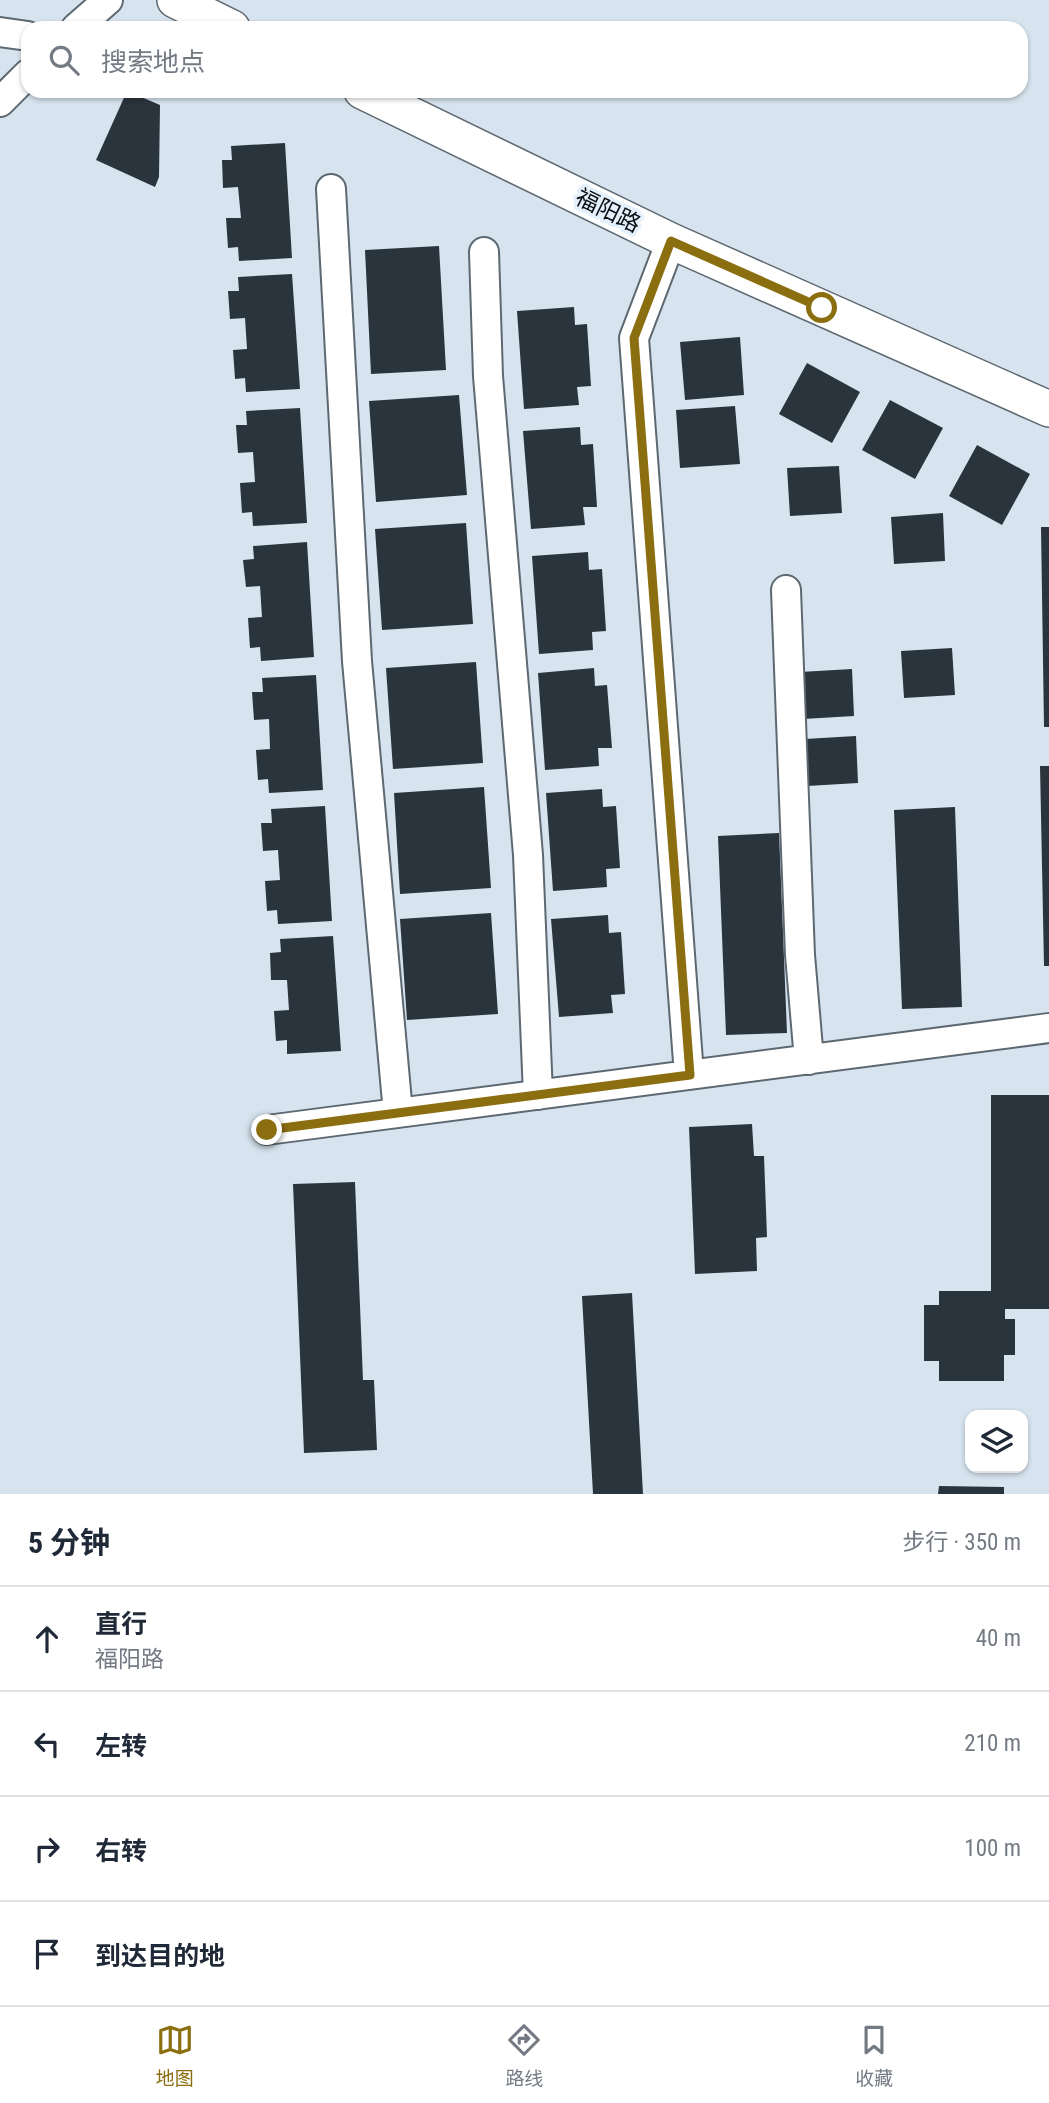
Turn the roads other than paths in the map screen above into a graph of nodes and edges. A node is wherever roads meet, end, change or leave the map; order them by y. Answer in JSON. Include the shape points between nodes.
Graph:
{"nodes":[{"id":1,"x":108,"y":0,"type":"edge"},
{"id":2,"x":174,"y":0,"type":"edge"},
{"id":3,"x":84,"y":21,"type":"edge"},
{"id":4,"x":218,"y":21,"type":"edge"},
{"id":5,"x":0,"y":32,"type":"edge"},
{"id":6,"x":21,"y":35,"type":"edge"},
{"id":7,"x":21,"y":81,"type":"edge"},
{"id":8,"x":376,"y":98,"type":"edge"},
{"id":9,"x":0,"y":102,"type":"edge"},
{"id":10,"x":331,"y":189,"type":"dead end"},
{"id":11,"x":671,"y":241,"type":"junction"},
{"id":12,"x":484,"y":252,"type":"dead end"},
{"id":13,"x":1049,"y":409,"type":"edge"},
{"id":14,"x":786,"y":590,"type":"dead end"},
{"id":15,"x":1049,"y":1028,"type":"edge"},
{"id":16,"x":809,"y":1060,"type":"junction"},
{"id":17,"x":690,"y":1075,"type":"junction"},
{"id":18,"x":538,"y":1095,"type":"junction"},
{"id":19,"x":398,"y":1113,"type":"junction"},
{"id":20,"x":267,"y":1130,"type":"dead end"}],
"edges":[{"from":1,"to":3,"type":"street"},
{"from":2,"to":4,"type":"street"},
{"from":5,"to":6,"type":"street"},
{"from":7,"to":9,"type":"street"},
{"from":8,"to":11,"type":"street","name":"福阳路"},
{"from":10,"to":19,"type":"street","via":[[357,661]]},
{"from":11,"to":13,"type":"street","name":"福阳路"},
{"from":11,"to":17,"type":"street","via":[[634,338]]},
{"from":12,"to":18,"type":"street","via":[[488,376],[528,855]]},
{"from":14,"to":16,"type":"street","via":[[800,955]]},
{"from":15,"to":16,"type":"street"},
{"from":16,"to":17,"type":"street"},
{"from":17,"to":18,"type":"street"},
{"from":18,"to":19,"type":"street"},
{"from":19,"to":20,"type":"street"}]}
